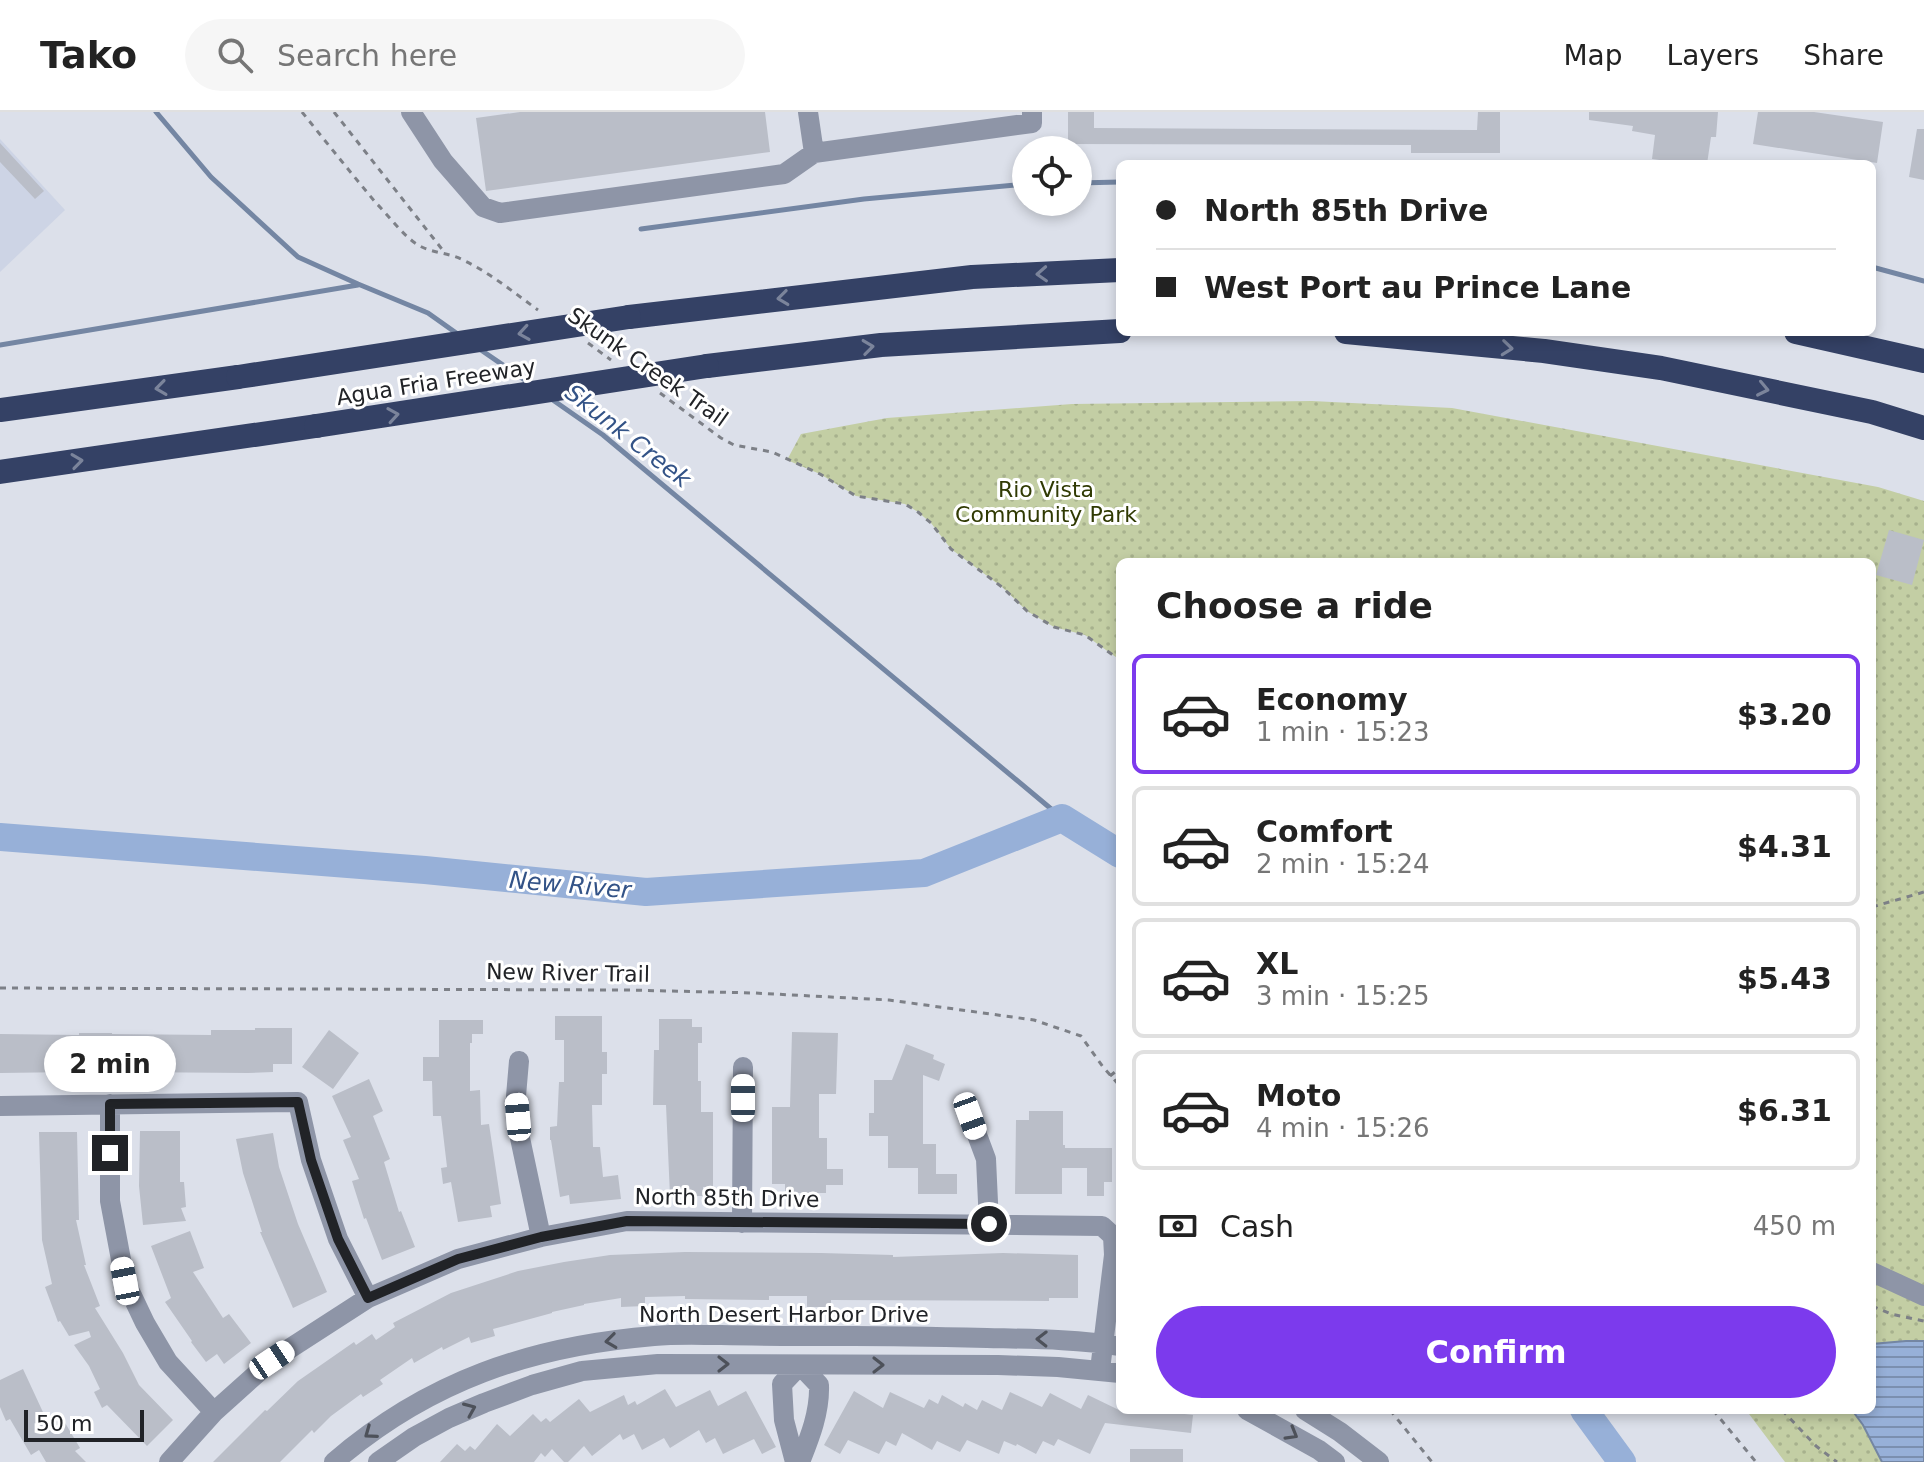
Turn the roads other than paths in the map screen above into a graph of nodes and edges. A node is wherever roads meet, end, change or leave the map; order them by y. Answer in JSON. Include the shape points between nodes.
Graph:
{"nodes":[{"id":1,"x":411,"y":112,"type":"edge"},
{"id":2,"x":808,"y":112,"type":"edge"},
{"id":3,"x":1032,"y":112,"type":"edge"},
{"id":4,"x":814,"y":153,"type":"junction"},
{"id":5,"x":1116,"y":270,"type":"edge"},
{"id":6,"x":1116,"y":331,"type":"edge"},
{"id":7,"x":1388,"y":336,"type":"edge"},
{"id":8,"x":1814,"y":336,"type":"edge"},
{"id":9,"x":1924,"y":361,"type":"edge"},
{"id":10,"x":0,"y":410,"type":"edge"},
{"id":11,"x":1924,"y":428,"type":"edge"},
{"id":12,"x":0,"y":472,"type":"edge"},
{"id":13,"x":519,"y":1061,"type":"dead end"},
{"id":14,"x":743,"y":1067,"type":"dead end"},
{"id":15,"x":110,"y":1104,"type":"junction"},
{"id":16,"x":0,"y":1106,"type":"edge"},
{"id":17,"x":970,"y":1116,"type":"dead end"},
{"id":18,"x":742,"y":1223,"type":"junction"},
{"id":19,"x":989,"y":1224,"type":"junction"},
{"id":20,"x":541,"y":1237,"type":"junction"},
{"id":21,"x":1876,"y":1274,"type":"edge"},
{"id":22,"x":1924,"y":1296,"type":"edge"},
{"id":23,"x":368,"y":1298,"type":"junction"},
{"id":24,"x":800,"y":1336,"type":"junction"},
{"id":25,"x":1112,"y":1345,"type":"edge"},
{"id":26,"x":800,"y":1365,"type":"junction"},
{"id":27,"x":1110,"y":1371,"type":"edge"},
{"id":28,"x":214,"y":1412,"type":"junction"},
{"id":29,"x":1254,"y":1414,"type":"edge"},
{"id":30,"x":1311,"y":1414,"type":"edge"},
{"id":31,"x":784,"y":1420,"type":"junction"},
{"id":32,"x":815,"y":1422,"type":"junction"},
{"id":33,"x":169,"y":1462,"type":"edge"},
{"id":34,"x":334,"y":1462,"type":"edge"},
{"id":35,"x":378,"y":1462,"type":"edge"},
{"id":36,"x":797,"y":1462,"type":"edge"},
{"id":37,"x":1335,"y":1462,"type":"edge"},
{"id":38,"x":1379,"y":1462,"type":"edge"}],
"edges":[{"from":1,"to":4,"type":"street","via":[[443,161],[483,207],[500,213],[784,174]]},
{"from":2,"to":4,"type":"street"},
{"from":3,"to":4,"type":"street","via":[[1032,123]]},
{"from":5,"to":10,"type":"highway","name":"Agua Fria Freeway","one_way":true,"bridge":true,"via":[[972,277],[629,317]]},
{"from":12,"to":6,"type":"highway","name":"Agua Fria Freeway","one_way":true,"bridge":true,"via":[[707,366],[881,345]]},
{"from":7,"to":11,"type":"highway","one_way":true,"via":[[1661,368],[1872,412]]},
{"from":8,"to":9,"type":"highway"},
{"from":13,"to":20,"type":"street","via":[[520,1138]]},
{"from":14,"to":18,"type":"street"},
{"from":15,"to":16,"type":"street"},
{"from":15,"to":23,"type":"street","via":[[298,1102],[338,1239]]},
{"from":15,"to":28,"type":"street","via":[[110,1201],[125,1281],[168,1362]]},
{"from":17,"to":19,"type":"street","via":[[986,1159]]},
{"from":18,"to":19,"type":"street","name":"North 85th Drive"},
{"from":18,"to":20,"type":"street","name":"North 85th Drive","via":[[627,1221]]},
{"from":19,"to":25,"type":"street","name":"North 85th Drive","via":[[1102,1226],[1113,1236]]},
{"from":20,"to":23,"type":"street","name":"North 85th Drive","via":[[458,1259]]},
{"from":21,"to":22,"type":"street"},
{"from":23,"to":28,"type":"street","name":"North 85th Drive","via":[[272,1360]]},
{"from":25,"to":24,"type":"street","name":"North Desert Harbor Drive","one_way":true,"via":[[1075,1339]]},
{"from":24,"to":26,"type":"street"},
{"from":24,"to":34,"type":"street","name":"North Desert Harbor Drive","one_way":true,"via":[[657,1335],[524,1358],[408,1407]]},
{"from":25,"to":27,"type":"street"},
{"from":26,"to":27,"type":"street","one_way":true},
{"from":26,"to":31,"type":"street","via":[[782,1384]]},
{"from":26,"to":32,"type":"street","via":[[819,1385]]},
{"from":35,"to":26,"type":"street","one_way":true,"via":[[449,1418],[582,1371],[658,1364]]},
{"from":28,"to":33,"type":"street","name":"North 85th Drive"},
{"from":29,"to":37,"type":"street","one_way":true},
{"from":30,"to":38,"type":"street"},
{"from":31,"to":32,"type":"street"},
{"from":31,"to":36,"type":"street"},
{"from":32,"to":36,"type":"street"}]}
